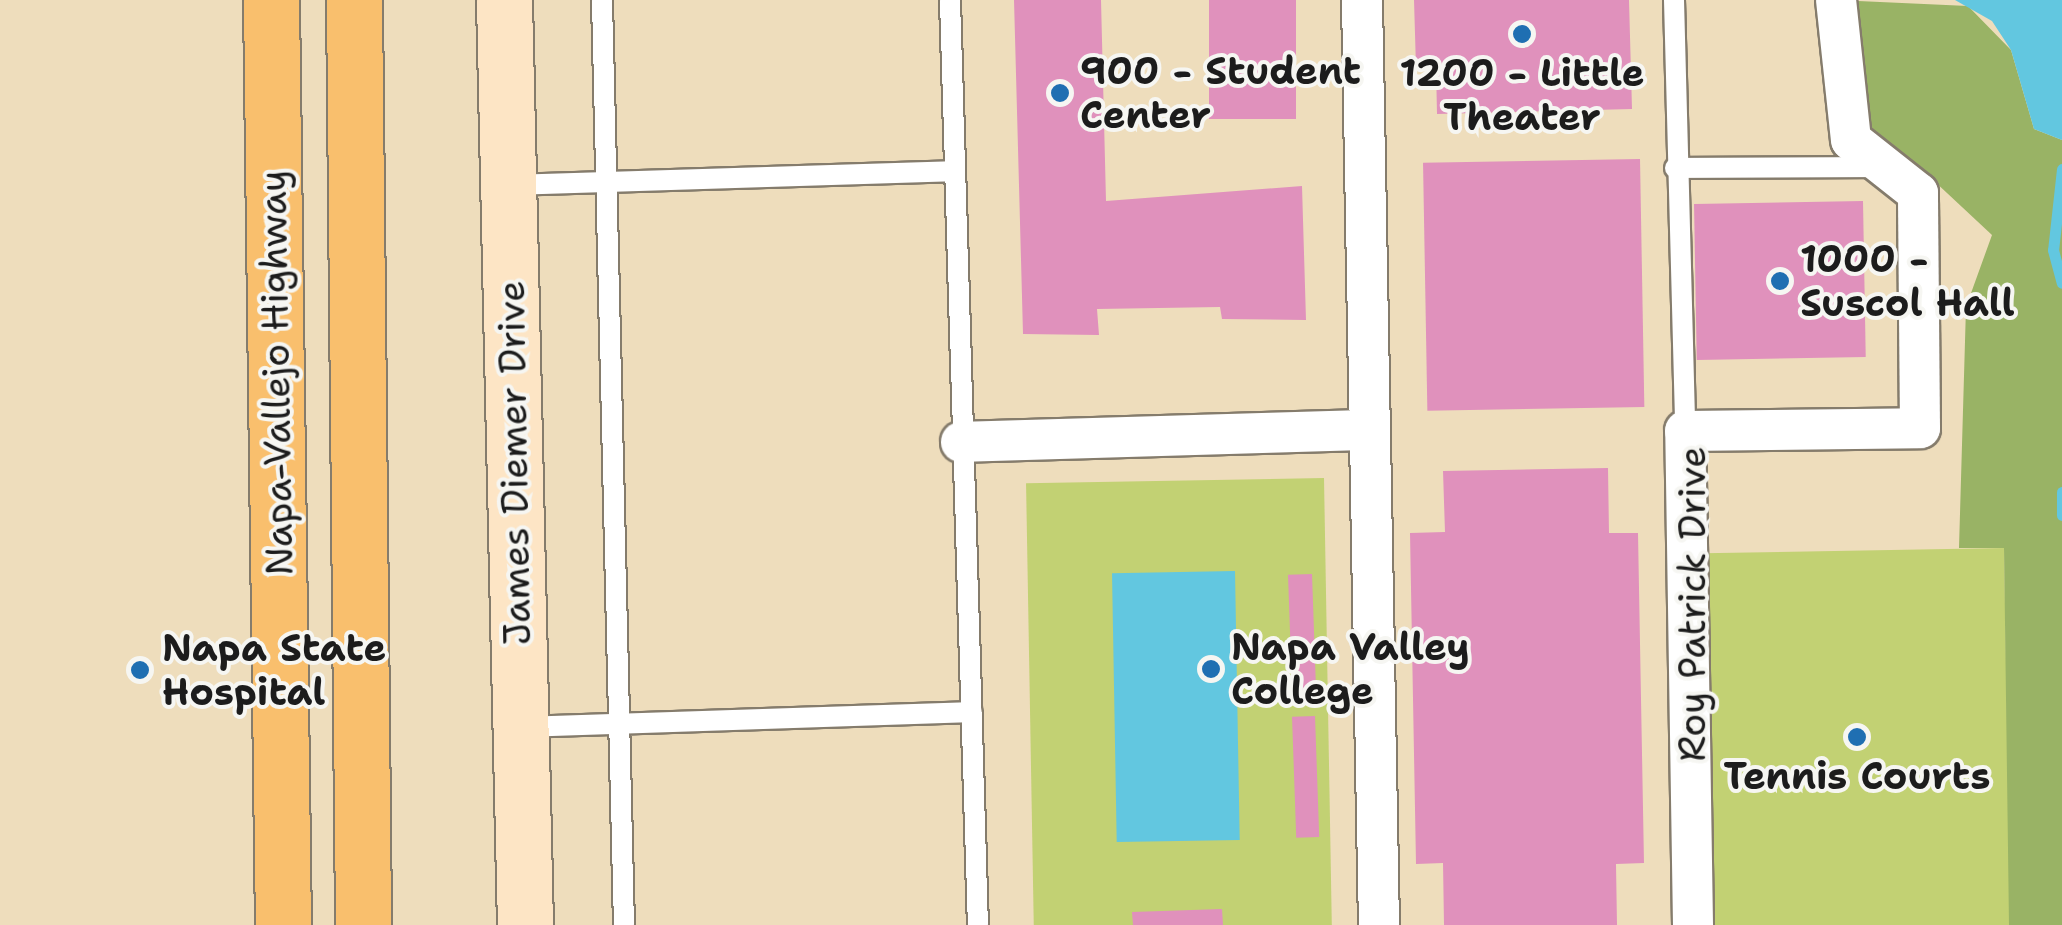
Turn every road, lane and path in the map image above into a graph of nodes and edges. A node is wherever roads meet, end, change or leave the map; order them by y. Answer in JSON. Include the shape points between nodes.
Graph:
{"nodes":[{"id":1,"x":271,"y":0,"type":"edge"},
{"id":2,"x":354,"y":0,"type":"edge"},
{"id":3,"x":504,"y":0,"type":"edge"},
{"id":4,"x":602,"y":0,"type":"edge"},
{"id":5,"x":950,"y":0,"type":"edge"},
{"id":6,"x":1362,"y":0,"type":"edge"},
{"id":7,"x":1674,"y":0,"type":"edge"},
{"id":8,"x":1836,"y":0,"type":"edge"},
{"id":9,"x":1879,"y":167,"type":"junction"},
{"id":10,"x":1676,"y":168,"type":"junction"},
{"id":11,"x":950,"y":170,"type":"junction"},
{"id":12,"x":604,"y":182,"type":"junction"},
{"id":13,"x":508,"y":185,"type":"junction"},
{"id":14,"x":1369,"y":430,"type":"junction"},
{"id":15,"x":1685,"y":431,"type":"junction"},
{"id":16,"x":962,"y":442,"type":"junction"},
{"id":17,"x":972,"y":712,"type":"junction"},
{"id":18,"x":620,"y":724,"type":"junction"},
{"id":19,"x":520,"y":727,"type":"junction"},
{"id":20,"x":283,"y":925,"type":"edge"},
{"id":21,"x":363,"y":925,"type":"edge"},
{"id":22,"x":524,"y":925,"type":"edge"},
{"id":23,"x":624,"y":925,"type":"edge"},
{"id":24,"x":978,"y":925,"type":"edge"},
{"id":25,"x":1379,"y":925,"type":"edge"},
{"id":26,"x":1693,"y":925,"type":"edge"}],
"edges":[{"from":1,"to":20,"type":"main road","name":"Napa-Vallejo Highway"},
{"from":2,"to":21,"type":"main road"},
{"from":3,"to":13,"type":"street","name":"James Diemer Drive"},
{"from":4,"to":12,"type":"lane"},
{"from":5,"to":11,"type":"lane"},
{"from":6,"to":14,"type":"street"},
{"from":7,"to":10,"type":"lane"},
{"from":8,"to":9,"type":"street","name":"Roy Patrick Drive","via":[[1851,140]]},
{"from":9,"to":10,"type":"lane"},
{"from":9,"to":15,"type":"street","name":"Roy Patrick Drive","via":[[1918,193],[1920,428]]},
{"from":10,"to":15,"type":"lane"},
{"from":11,"to":12,"type":"lane"},
{"from":11,"to":16,"type":"lane"},
{"from":12,"to":13,"type":"lane"},
{"from":12,"to":18,"type":"lane"},
{"from":13,"to":19,"type":"street","name":"James Diemer Drive"},
{"from":14,"to":16,"type":"street"},
{"from":14,"to":25,"type":"street"},
{"from":15,"to":26,"type":"street","name":"Roy Patrick Drive"},
{"from":16,"to":17,"type":"lane"},
{"from":17,"to":18,"type":"lane"},
{"from":17,"to":24,"type":"lane"},
{"from":18,"to":19,"type":"lane"},
{"from":18,"to":23,"type":"lane"},
{"from":19,"to":22,"type":"street","name":"James Diemer Drive"}]}
